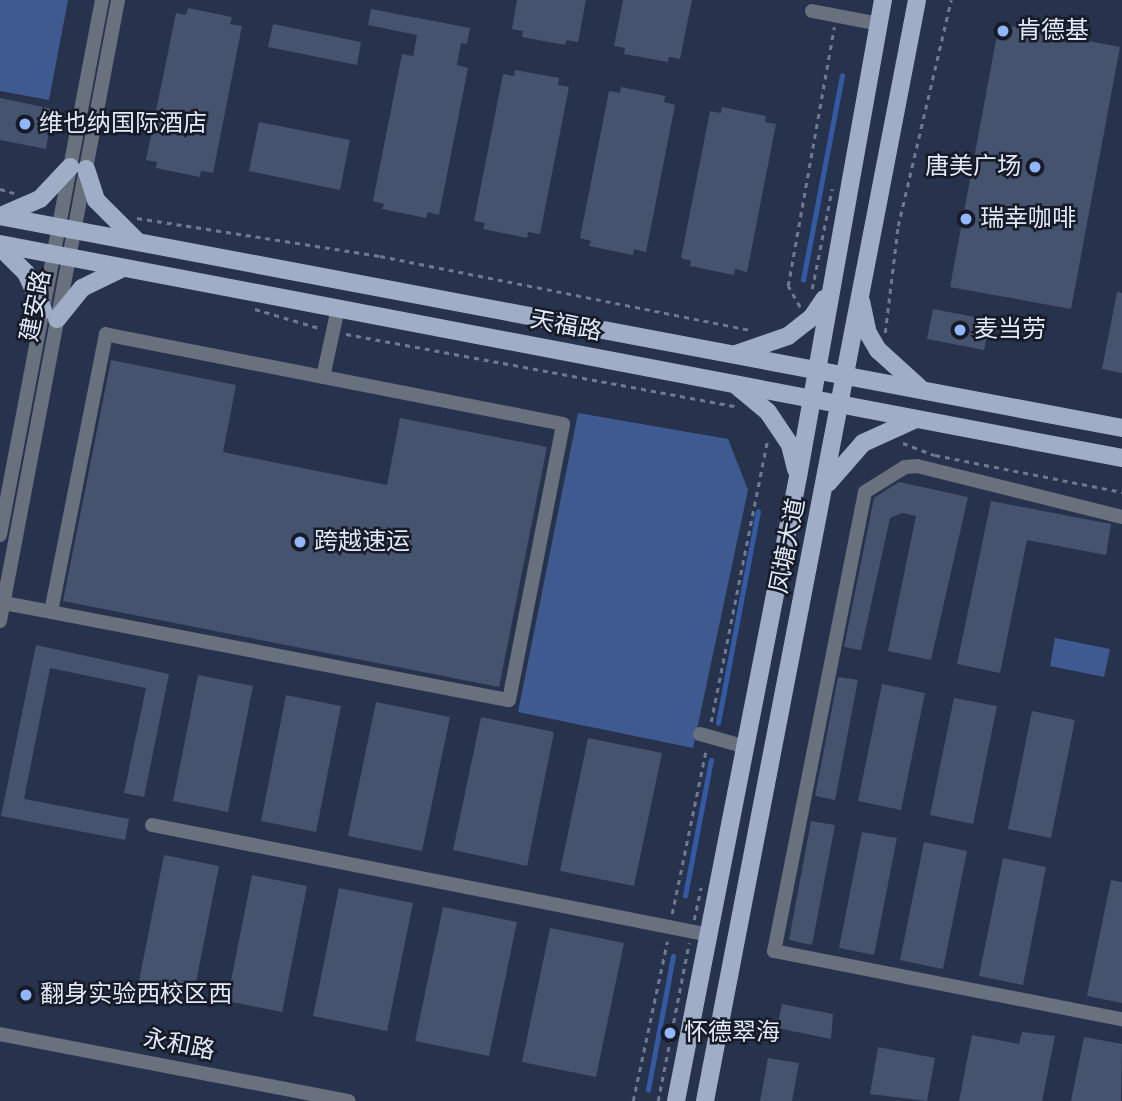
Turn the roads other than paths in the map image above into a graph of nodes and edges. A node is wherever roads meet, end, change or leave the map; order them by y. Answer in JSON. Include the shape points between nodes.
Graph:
{"nodes":[{"id":1,"x":102,"y":0,"type":"edge"},
{"id":2,"x":118,"y":0,"type":"edge"},
{"id":3,"x":883,"y":0,"type":"edge"},
{"id":4,"x":917,"y":0,"type":"edge"},
{"id":5,"x":813,"y":11,"type":"dead end"},
{"id":6,"x":879,"y":24,"type":"junction"},
{"id":7,"x":78,"y":168,"type":"junction"},
{"id":8,"x":0,"y":216,"type":"edge"},
{"id":9,"x":66,"y":229,"type":"junction"},
{"id":10,"x":139,"y":242,"type":"junction"},
{"id":11,"x":0,"y":246,"type":"edge"},
{"id":12,"x":61,"y":256,"type":"junction"},
{"id":13,"x":126,"y":268,"type":"junction"},
{"id":14,"x":832,"y":275,"type":"junction"},
{"id":15,"x":859,"y":289,"type":"junction"},
{"id":16,"x":338,"y":308,"type":"junction"},
{"id":17,"x":50,"y":314,"type":"junction"},
{"id":18,"x":734,"y":355,"type":"junction"},
{"id":19,"x":816,"y":370,"type":"junction"},
{"id":20,"x":844,"y":376,"type":"junction"},
{"id":21,"x":323,"y":377,"type":"junction"},
{"id":22,"x":731,"y":383,"type":"junction"},
{"id":23,"x":925,"y":391,"type":"junction"},
{"id":24,"x":811,"y":398,"type":"junction"},
{"id":25,"x":839,"y":403,"type":"junction"},
{"id":26,"x":919,"y":418,"type":"junction"},
{"id":27,"x":1122,"y":428,"type":"edge"},
{"id":28,"x":1122,"y":458,"type":"edge"},
{"id":29,"x":798,"y":477,"type":"junction"},
{"id":30,"x":824,"y":488,"type":"junction"},
{"id":31,"x":1122,"y":517,"type":"edge"},
{"id":32,"x":0,"y":535,"type":"edge"},
{"id":33,"x":4,"y":603,"type":"junction"},
{"id":34,"x":51,"y":612,"type":"junction"},
{"id":35,"x":0,"y":621,"type":"edge"},
{"id":36,"x":700,"y":734,"type":"dead end"},
{"id":37,"x":746,"y":747,"type":"junction"},
{"id":38,"x":152,"y":825,"type":"dead end"},
{"id":39,"x":710,"y":935,"type":"junction"},
{"id":40,"x":1122,"y":1018,"type":"edge"},
{"id":41,"x":0,"y":1034,"type":"edge"},
{"id":42,"x":274,"y":1086,"type":"junction"},
{"id":43,"x":271,"y":1101,"type":"edge"},
{"id":44,"x":349,"y":1101,"type":"edge"},
{"id":45,"x":677,"y":1101,"type":"edge"},
{"id":46,"x":705,"y":1101,"type":"edge"}],
"edges":[{"from":1,"to":7,"type":"street","name":"建安路"},
{"from":2,"to":7,"type":"street","name":"建安路"},
{"from":3,"to":6,"type":"main road","name":"凤塘大道"},
{"from":4,"to":15,"type":"main road","name":"凤塘大道"},
{"from":5,"to":6,"type":"street"},
{"from":6,"to":14,"type":"main road","name":"凤塘大道"},
{"from":7,"to":8,"type":"main road","via":[[40,199]]},
{"from":7,"to":9,"type":"street","name":"建安路"},
{"from":7,"to":10,"type":"main road","via":[[105,213]]},
{"from":8,"to":9,"type":"main road","name":"天福路"},
{"from":9,"to":10,"type":"main road","name":"天福路"},
{"from":9,"to":12,"type":"street","name":"建安路"},
{"from":10,"to":18,"type":"main road","name":"天福路"},
{"from":11,"to":12,"type":"main road","name":"天福路"},
{"from":11,"to":17,"type":"main road","via":[[26,273]]},
{"from":12,"to":13,"type":"main road","name":"天福路"},
{"from":12,"to":17,"type":"street","name":"建安路"},
{"from":13,"to":16,"type":"main road","name":"天福路"},
{"from":13,"to":17,"type":"main road","via":[[82,288]]},
{"from":14,"to":18,"type":"main road","via":[[823,301],[804,326]]},
{"from":14,"to":19,"type":"main road","name":"凤塘大道"},
{"from":15,"to":20,"type":"main road","name":"凤塘大道"},
{"from":15,"to":23,"type":"main road","via":[[865,323],[878,350]]},
{"from":16,"to":21,"type":"street"},
{"from":16,"to":22,"type":"main road","name":"天福路"},
{"from":17,"to":32,"type":"street","name":"建安路"},
{"from":17,"to":33,"type":"street","name":"建安路"},
{"from":18,"to":19,"type":"main road","name":"天福路"},
{"from":19,"to":20,"type":"main road","name":"天福路"},
{"from":19,"to":24,"type":"main road","name":"凤塘大道"},
{"from":20,"to":23,"type":"main road","name":"天福路"},
{"from":20,"to":25,"type":"main road","name":"凤塘大道"},
{"from":21,"to":34,"type":"street","via":[[106,334]]},
{"from":21,"to":34,"type":"street","via":[[563,424],[509,700]]},
{"from":22,"to":24,"type":"main road","name":"天福路"},
{"from":22,"to":29,"type":"main road","via":[[754,398],[780,428]]},
{"from":23,"to":27,"type":"main road","name":"天福路"},
{"from":24,"to":25,"type":"main road","name":"天福路"},
{"from":24,"to":29,"type":"main road","name":"凤塘大道"},
{"from":25,"to":26,"type":"main road","name":"天福路"},
{"from":25,"to":30,"type":"main road","name":"凤塘大道"},
{"from":26,"to":28,"type":"main road","name":"天福路"},
{"from":26,"to":30,"type":"main road","via":[[863,443]]},
{"from":29,"to":37,"type":"main road","name":"凤塘大道"},
{"from":30,"to":46,"type":"main road","name":"凤塘大道"},
{"from":31,"to":40,"type":"street","via":[[918,466],[905,467],[865,492],[774,951]]},
{"from":33,"to":34,"type":"street"},
{"from":33,"to":35,"type":"street","name":"建安路"},
{"from":36,"to":37,"type":"street"},
{"from":37,"to":39,"type":"main road","name":"凤塘大道"},
{"from":38,"to":39,"type":"street"},
{"from":39,"to":45,"type":"main road","name":"凤塘大道"},
{"from":41,"to":42,"type":"street","name":"永和路"},
{"from":42,"to":43,"type":"street"},
{"from":42,"to":44,"type":"street","name":"永和路"}]}
